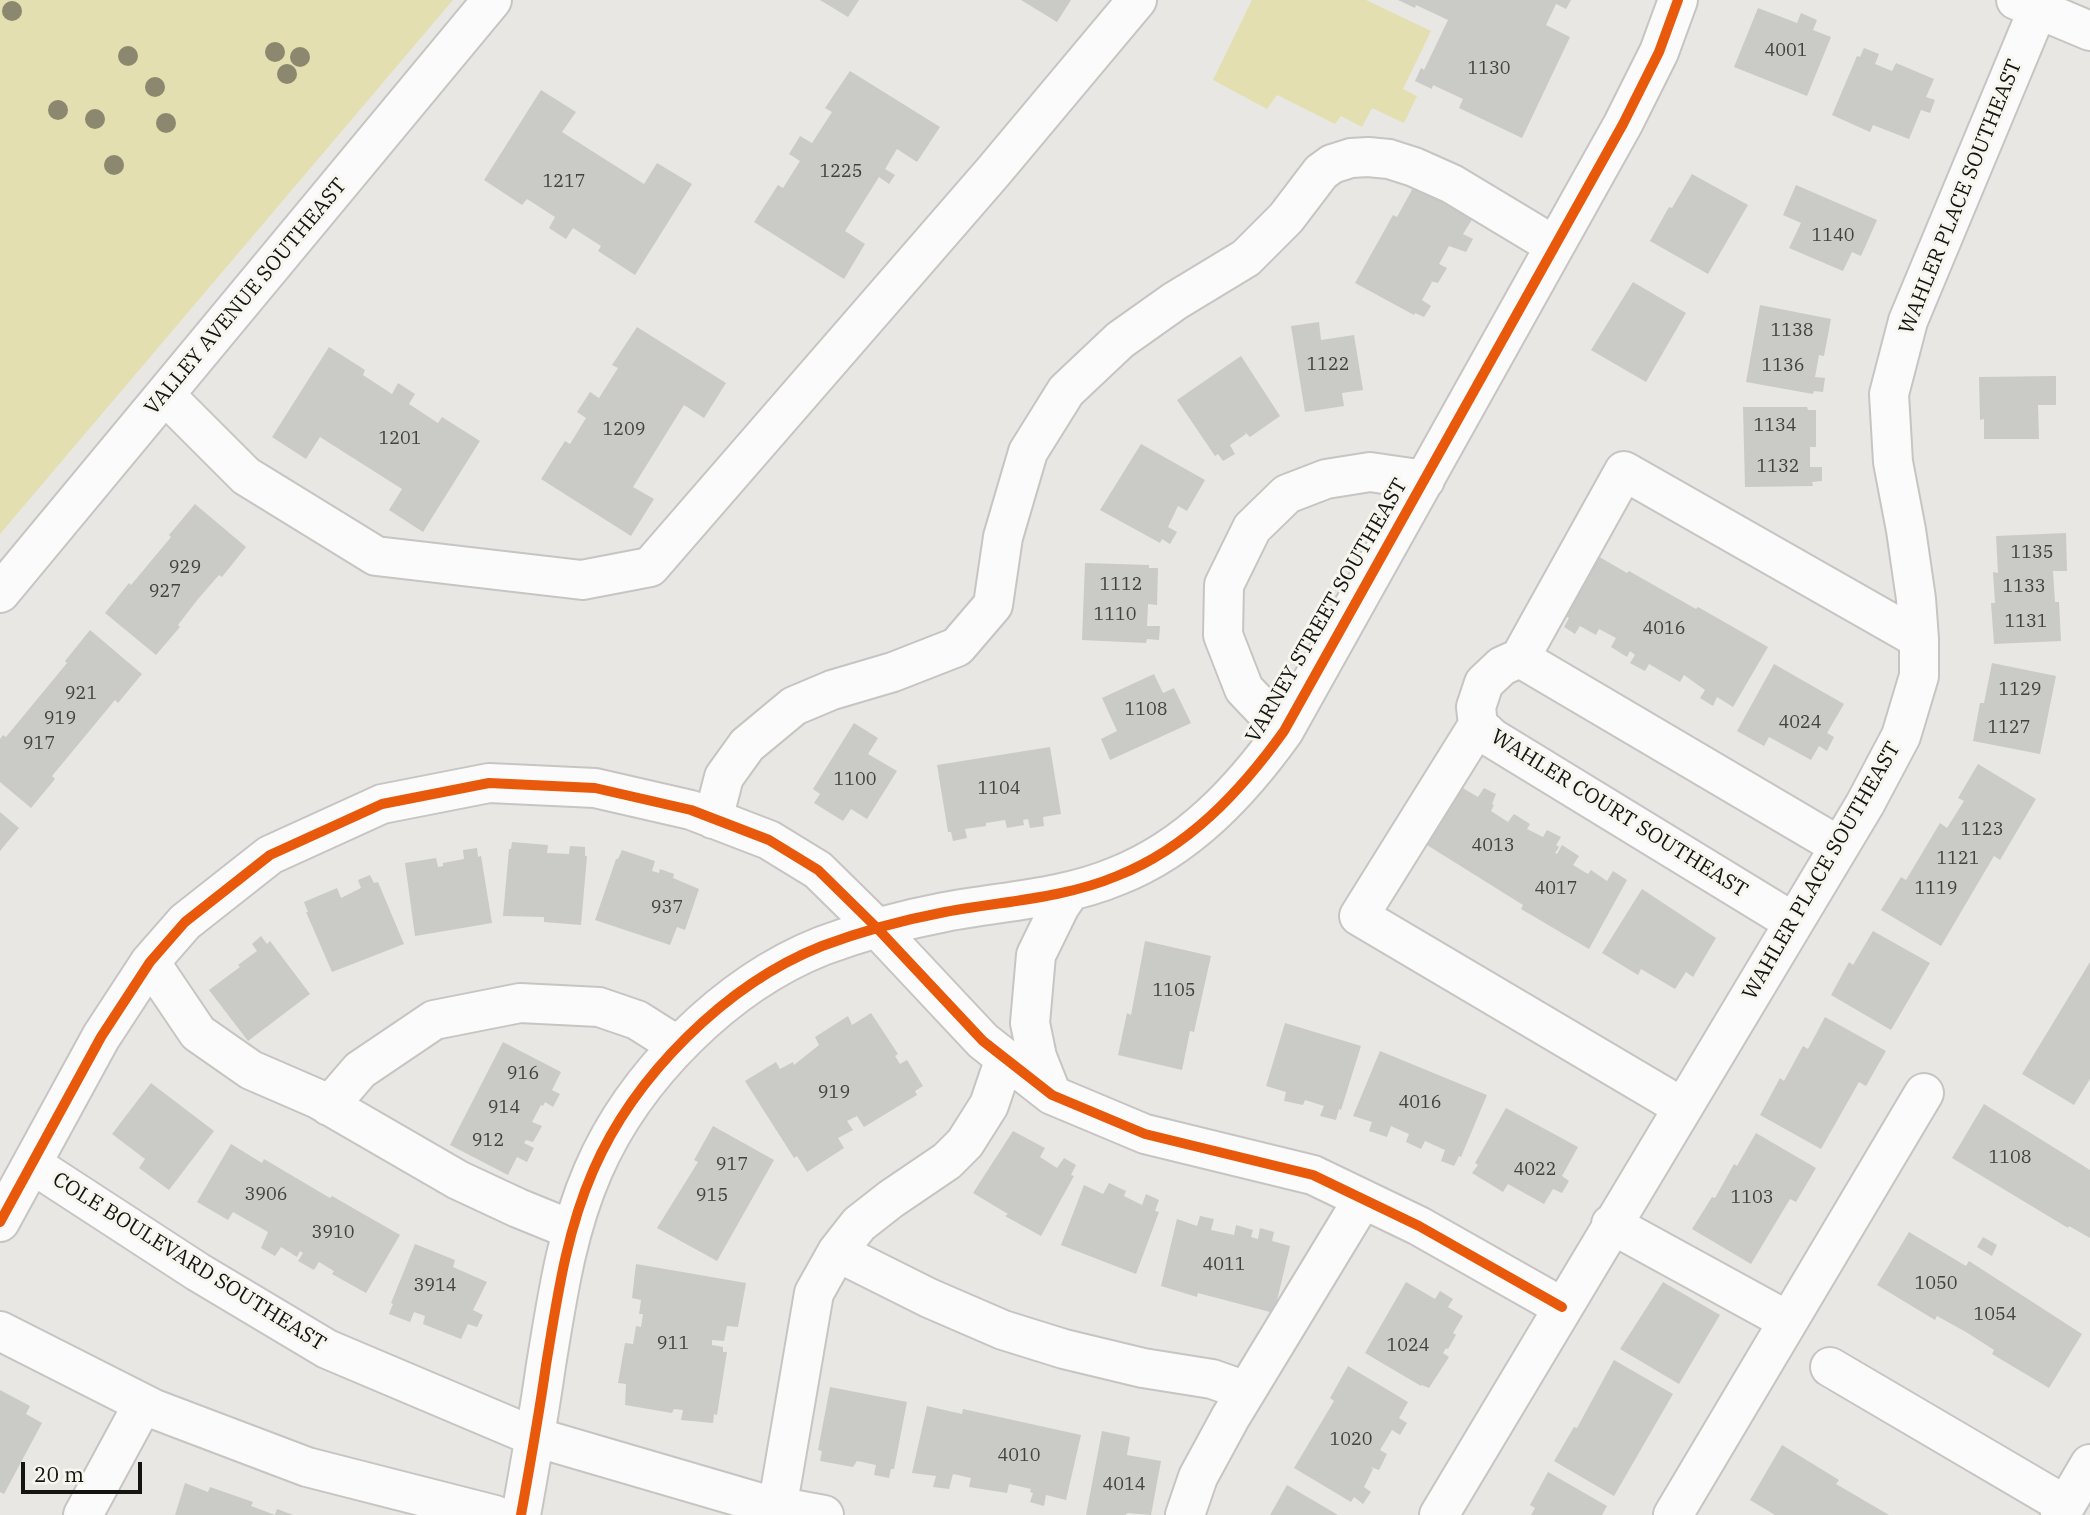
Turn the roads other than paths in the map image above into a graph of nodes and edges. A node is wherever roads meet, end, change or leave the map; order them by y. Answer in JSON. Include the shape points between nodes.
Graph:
{"nodes":[{"id":1,"x":492,"y":0,"type":"edge"},
{"id":2,"x":1137,"y":0,"type":"edge"},
{"id":3,"x":1678,"y":0,"type":"edge"},
{"id":4,"x":2027,"y":4,"type":"edge"},
{"id":5,"x":2090,"y":30,"type":"edge"},
{"id":6,"x":1555,"y":246,"type":"junction"},
{"id":7,"x":165,"y":395,"type":"junction"},
{"id":8,"x":1425,"y":480,"type":"junction"},
{"id":9,"x":0,"y":593,"type":"edge"},
{"id":10,"x":1919,"y":639,"type":"junction"},
{"id":11,"x":1520,"y":658,"type":"junction"},
{"id":12,"x":1478,"y":725,"type":"junction"},
{"id":13,"x":1284,"y":731,"type":"junction"},
{"id":14,"x":713,"y":818,"type":"junction"},
{"id":15,"x":1839,"y":846,"type":"junction"},
{"id":16,"x":1069,"y":892,"type":"junction"},
{"id":17,"x":1793,"y":922,"type":"junction"},
{"id":18,"x":877,"y":928,"type":"junction"},
{"id":19,"x":150,"y":962,"type":"junction"},
{"id":20,"x":678,"y":1046,"type":"junction"},
{"id":21,"x":1005,"y":1058,"type":"junction"},
{"id":22,"x":1924,"y":1093,"type":"dead end"},
{"id":23,"x":1052,"y":1095,"type":"junction"},
{"id":24,"x":330,"y":1106,"type":"junction"},
{"id":25,"x":1682,"y":1107,"type":"junction"},
{"id":26,"x":32,"y":1164,"type":"junction"},
{"id":27,"x":1363,"y":1199,"type":"junction"},
{"id":28,"x":0,"y":1222,"type":"edge"},
{"id":29,"x":1611,"y":1224,"type":"junction"},
{"id":30,"x":572,"y":1230,"type":"junction"},
{"id":31,"x":837,"y":1252,"type":"junction"},
{"id":32,"x":1562,"y":1307,"type":"junction"},
{"id":33,"x":1788,"y":1321,"type":"junction"},
{"id":34,"x":0,"y":1331,"type":"edge"},
{"id":35,"x":1829,"y":1367,"type":"dead end"},
{"id":36,"x":1246,"y":1391,"type":"junction"},
{"id":37,"x":143,"y":1404,"type":"junction"},
{"id":38,"x":536,"y":1437,"type":"junction"},
{"id":39,"x":2090,"y":1464,"type":"edge"},
{"id":40,"x":2062,"y":1510,"type":"edge"},
{"id":41,"x":776,"y":1511,"type":"edge"},
{"id":42,"x":83,"y":1515,"type":"edge"},
{"id":43,"x":495,"y":1515,"type":"edge"},
{"id":44,"x":521,"y":1515,"type":"edge"},
{"id":45,"x":824,"y":1515,"type":"edge"},
{"id":46,"x":1185,"y":1515,"type":"edge"},
{"id":47,"x":1439,"y":1515,"type":"edge"},
{"id":48,"x":1673,"y":1515,"type":"edge"}],
"edges":[{"from":1,"to":7,"type":"street","name":"VALLEY AVENUE SOUTHEAST"},
{"from":2,"to":7,"type":"street","via":[[650,567],[582,580],[376,556],[246,475]]},
{"from":3,"to":6,"type":"street","name":"VARNEY STREET SOUTHEAST","via":[[1633,106]]},
{"from":4,"to":5,"type":"street"},
{"from":4,"to":10,"type":"street","name":"WAHLER PLACE SOUTHEAST","via":[[1908,321],[1889,394],[1893,462]]},
{"from":6,"to":8,"type":"street","name":"VARNEY STREET SOUTHEAST"},
{"from":6,"to":14,"type":"street","via":[[1452,184],[1414,167],[1368,157],[1332,164],[1247,258],[1120,340],[1066,391],[1028,452],[1003,537],[993,605],[957,647],[794,706],[747,745],[724,777]]},
{"from":7,"to":9,"type":"street","name":"VALLEY AVENUE SOUTHEAST"},
{"from":8,"to":13,"type":"street","name":"VARNEY STREET SOUTHEAST"},
{"from":8,"to":13,"type":"street","via":[[1370,472],[1326,479],[1287,494],[1252,528],[1224,586],[1223,635],[1244,689]]},
{"from":10,"to":11,"type":"street","via":[[1624,471]]},
{"from":10,"to":15,"type":"street","name":"WAHLER PLACE SOUTHEAST","via":[[1919,676],[1901,736]]},
{"from":11,"to":12,"type":"street","name":"WAHLER COURT SOUTHEAST","via":[[1502,666],[1484,683],[1476,707]]},
{"from":11,"to":15,"type":"street"},
{"from":12,"to":17,"type":"street","name":"WAHLER COURT SOUTHEAST","via":[[1492,738]]},
{"from":12,"to":25,"type":"street","via":[[1359,916]]},
{"from":13,"to":16,"type":"street","name":"VARNEY STREET SOUTHEAST","via":[[1257,769],[1178,843],[1118,876]]},
{"from":14,"to":18,"type":"street","via":[[769,840],[818,870]]},
{"from":14,"to":19,"type":"street","via":[[595,788],[489,783],[382,804],[270,855],[185,922]]},
{"from":15,"to":17,"type":"street","name":"WAHLER PLACE SOUTHEAST"},
{"from":16,"to":18,"type":"street","name":"VARNEY STREET SOUTHEAST"},
{"from":16,"to":23,"type":"street","via":[[1036,955],[1030,1023]]},
{"from":17,"to":25,"type":"street","name":"WAHLER PLACE SOUTHEAST"},
{"from":18,"to":20,"type":"street","name":"VARNEY STREET SOUTHEAST","via":[[821,947],[763,978],[723,1005]]},
{"from":18,"to":21,"type":"street","via":[[983,1041]]},
{"from":19,"to":24,"type":"street","via":[[198,1033],[251,1070]]},
{"from":19,"to":26,"type":"street","via":[[101,1037]]},
{"from":20,"to":24,"type":"street","via":[[637,1020],[599,1007],[520,1003],[435,1020],[360,1070]]},
{"from":20,"to":30,"type":"street","name":"VARNEY STREET SOUTHEAST","via":[[648,1079],[609,1139]]},
{"from":21,"to":23,"type":"street"},
{"from":21,"to":31,"type":"street","via":[[989,1105],[965,1143],[859,1224]]},
{"from":22,"to":33,"type":"street"},
{"from":23,"to":27,"type":"street","via":[[1145,1134],[1313,1175]]},
{"from":24,"to":30,"type":"street","via":[[458,1180]]},
{"from":25,"to":29,"type":"street","name":"WAHLER PLACE SOUTHEAST"},
{"from":26,"to":28,"type":"street"},
{"from":26,"to":38,"type":"street","name":"COLE BOULEVARD SOUTHEAST","via":[[327,1349]]},
{"from":27,"to":32,"type":"street"},
{"from":27,"to":36,"type":"street"},
{"from":29,"to":32,"type":"street","name":"WAHLER PLACE SOUTHEAST"},
{"from":29,"to":33,"type":"street"},
{"from":30,"to":38,"type":"street","name":"VARNEY STREET SOUTHEAST"},
{"from":31,"to":36,"type":"street","via":[[1003,1330],[1064,1349],[1212,1379]]},
{"from":31,"to":41,"type":"street","via":[[814,1293]]},
{"from":32,"to":47,"type":"street","name":"WAHLER PLACE SOUTHEAST"},
{"from":33,"to":48,"type":"street"},
{"from":34,"to":37,"type":"street"},
{"from":35,"to":40,"type":"street"},
{"from":36,"to":46,"type":"street","via":[[1198,1476]]},
{"from":37,"to":42,"type":"street"},
{"from":37,"to":43,"type":"street","via":[[307,1467]]},
{"from":38,"to":41,"type":"street","name":"COLE BOULEVARD SOUTHEAST"},
{"from":38,"to":44,"type":"street","name":"VARNEY STREET SOUTHEAST"},
{"from":39,"to":40,"type":"street"},
{"from":41,"to":45,"type":"street","name":"COLE BOULEVARD SOUTHEAST"}]}
